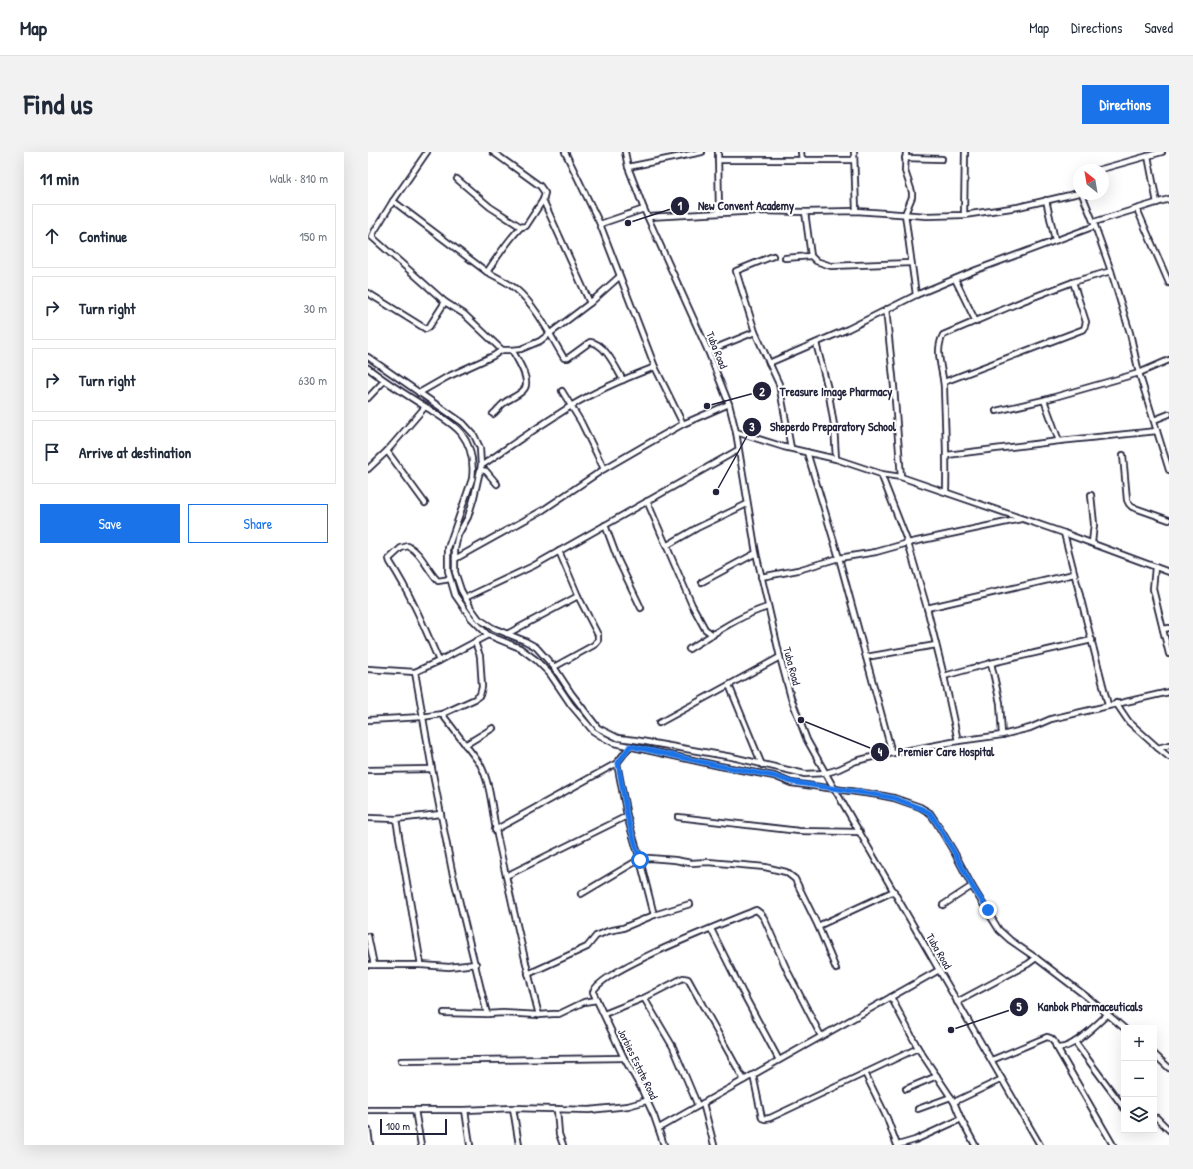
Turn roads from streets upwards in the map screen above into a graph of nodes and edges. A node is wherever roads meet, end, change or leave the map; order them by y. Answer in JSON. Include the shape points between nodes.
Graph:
{"nodes":[{"id":1,"x":427,"y":152,"type":"edge"},
{"id":2,"x":493,"y":152,"type":"edge"},
{"id":3,"x":565,"y":152,"type":"edge"},
{"id":4,"x":625,"y":152,"type":"edge"},
{"id":5,"x":702,"y":152,"type":"edge"},
{"id":6,"x":718,"y":152,"type":"edge"},
{"id":7,"x":802,"y":152,"type":"edge"},
{"id":8,"x":854,"y":152,"type":"edge"},
{"id":9,"x":906,"y":152,"type":"edge"},
{"id":10,"x":965,"y":152,"type":"edge"},
{"id":11,"x":1162,"y":152,"type":"edge"},
{"id":12,"x":671,"y":155,"type":"edge"},
{"id":13,"x":1148,"y":156,"type":"junction"},
{"id":14,"x":905,"y":158,"type":"junction"},
{"id":15,"x":942,"y":159,"type":"dead end"},
{"id":16,"x":718,"y":160,"type":"junction"},
{"id":17,"x":802,"y":160,"type":"junction"},
{"id":18,"x":854,"y":160,"type":"junction"},
{"id":19,"x":628,"y":167,"type":"junction"},
{"id":20,"x":1109,"y":167,"type":"edge"},
{"id":21,"x":457,"y":180,"type":"dead end"},
{"id":22,"x":1073,"y":194,"type":"edge"},
{"id":23,"x":1169,"y":199,"type":"edge"},
{"id":24,"x":543,"y":200,"type":"junction"},
{"id":25,"x":1046,"y":200,"type":"junction"},
{"id":26,"x":1084,"y":200,"type":"edge"},
{"id":27,"x":393,"y":201,"type":"junction"},
{"id":28,"x":1157,"y":203,"type":"junction"},
{"id":29,"x":644,"y":209,"type":"junction"},
{"id":30,"x":1137,"y":209,"type":"junction"},
{"id":31,"x":856,"y":211,"type":"junction"},
{"id":32,"x":805,"y":212,"type":"junction"},
{"id":33,"x":719,"y":213,"type":"junction"},
{"id":34,"x":905,"y":214,"type":"junction"},
{"id":35,"x":964,"y":215,"type":"junction"},
{"id":36,"x":648,"y":217,"type":"junction"},
{"id":37,"x":600,"y":224,"type":"junction"},
{"id":38,"x":1094,"y":224,"type":"junction"},
{"id":39,"x":521,"y":226,"type":"junction"},
{"id":40,"x":1055,"y":240,"type":"junction"},
{"id":41,"x":772,"y":256,"type":"dead end"},
{"id":42,"x":811,"y":256,"type":"junction"},
{"id":43,"x":785,"y":258,"type":"dead end"},
{"id":44,"x":911,"y":263,"type":"junction"},
{"id":45,"x":1111,"y":271,"type":"junction"},
{"id":46,"x":487,"y":272,"type":"junction"},
{"id":47,"x":619,"y":277,"type":"junction"},
{"id":48,"x":955,"y":279,"type":"junction"},
{"id":49,"x":1073,"y":282,"type":"junction"},
{"id":50,"x":1169,"y":283,"type":"edge"},
{"id":51,"x":368,"y":294,"type":"edge"},
{"id":52,"x":916,"y":295,"type":"junction"},
{"id":53,"x":445,"y":302,"type":"junction"},
{"id":54,"x":590,"y":303,"type":"junction"},
{"id":55,"x":886,"y":310,"type":"junction"},
{"id":56,"x":976,"y":322,"type":"junction"},
{"id":57,"x":755,"y":332,"type":"junction"},
{"id":58,"x":549,"y":334,"type":"junction"},
{"id":59,"x":816,"y":343,"type":"junction"},
{"id":60,"x":502,"y":350,"type":"junction"},
{"id":61,"x":512,"y":350,"type":"junction"},
{"id":62,"x":708,"y":351,"type":"junction"},
{"id":63,"x":368,"y":357,"type":"edge"},
{"id":64,"x":1169,"y":360,"type":"edge"},
{"id":65,"x":769,"y":363,"type":"junction"},
{"id":66,"x":654,"y":367,"type":"junction"},
{"id":67,"x":368,"y":368,"type":"edge"},
{"id":68,"x":1139,"y":373,"type":"junction"},
{"id":69,"x":623,"y":380,"type":"junction"},
{"id":70,"x":384,"y":381,"type":"junction"},
{"id":71,"x":944,"y":382,"type":"junction"},
{"id":72,"x":562,"y":391,"type":"dead end"},
{"id":73,"x":419,"y":393,"type":"junction"},
{"id":74,"x":368,"y":398,"type":"edge"},
{"id":75,"x":1044,"y":400,"type":"junction"},
{"id":76,"x":729,"y":404,"type":"junction"},
{"id":77,"x":572,"y":406,"type":"junction"},
{"id":78,"x":425,"y":407,"type":"junction"},
{"id":79,"x":996,"y":411,"type":"dead end"},
{"id":80,"x":493,"y":414,"type":"dead end"},
{"id":81,"x":1169,"y":414,"type":"edge"},
{"id":82,"x":1154,"y":420,"type":"junction"},
{"id":83,"x":683,"y":424,"type":"junction"},
{"id":84,"x":1157,"y":431,"type":"junction"},
{"id":85,"x":736,"y":432,"type":"junction"},
{"id":86,"x":1059,"y":441,"type":"junction"},
{"id":87,"x":792,"y":448,"type":"junction"},
{"id":88,"x":387,"y":450,"type":"junction"},
{"id":89,"x":738,"y":450,"type":"junction"},
{"id":90,"x":807,"y":452,"type":"junction"},
{"id":91,"x":1123,"y":454,"type":"dead end"},
{"id":92,"x":947,"y":455,"type":"junction"},
{"id":93,"x":836,"y":459,"type":"junction"},
{"id":94,"x":481,"y":468,"type":"junction"},
{"id":95,"x":604,"y":469,"type":"junction"},
{"id":96,"x":1169,"y":469,"type":"edge"},
{"id":97,"x":368,"y":470,"type":"edge"},
{"id":98,"x":881,"y":474,"type":"junction"},
{"id":99,"x":901,"y":477,"type":"junction"},
{"id":100,"x":497,"y":484,"type":"dead end"},
{"id":101,"x":946,"y":492,"type":"junction"},
{"id":102,"x":1091,"y":495,"type":"dead end"},
{"id":103,"x":647,"y":501,"type":"junction"},
{"id":104,"x":425,"y":503,"type":"dead end"},
{"id":105,"x":747,"y":504,"type":"junction"},
{"id":106,"x":1021,"y":519,"type":"junction"},
{"id":107,"x":1169,"y":520,"type":"edge"},
{"id":108,"x":606,"y":525,"type":"junction"},
{"id":109,"x":1064,"y":533,"type":"junction"},
{"id":110,"x":908,"y":543,"type":"junction"},
{"id":111,"x":1092,"y":544,"type":"junction"},
{"id":112,"x":666,"y":546,"type":"junction"},
{"id":113,"x":559,"y":551,"type":"junction"},
{"id":114,"x":756,"y":553,"type":"junction"},
{"id":115,"x":839,"y":558,"type":"junction"},
{"id":116,"x":455,"y":559,"type":"junction"},
{"id":117,"x":1155,"y":567,"type":"junction"},
{"id":118,"x":1169,"y":572,"type":"edge"},
{"id":119,"x":1074,"y":574,"type":"junction"},
{"id":120,"x":761,"y":577,"type":"junction"},
{"id":121,"x":450,"y":580,"type":"junction"},
{"id":122,"x":702,"y":582,"type":"dead end"},
{"id":123,"x":578,"y":596,"type":"junction"},
{"id":124,"x":465,"y":598,"type":"junction"},
{"id":125,"x":768,"y":607,"type":"junction"},
{"id":126,"x":641,"y":608,"type":"dead end"},
{"id":127,"x":927,"y":608,"type":"junction"},
{"id":128,"x":1169,"y":628,"type":"edge"},
{"id":129,"x":1163,"y":629,"type":"junction"},
{"id":130,"x":507,"y":634,"type":"junction"},
{"id":131,"x":488,"y":635,"type":"junction"},
{"id":132,"x":713,"y":635,"type":"junction"},
{"id":133,"x":1092,"y":640,"type":"junction"},
{"id":134,"x":475,"y":642,"type":"junction"},
{"id":135,"x":936,"y":645,"type":"junction"},
{"id":136,"x":689,"y":649,"type":"dead end"},
{"id":137,"x":1169,"y":654,"type":"edge"},
{"id":138,"x":780,"y":657,"type":"junction"},
{"id":139,"x":866,"y":657,"type":"junction"},
{"id":140,"x":439,"y":661,"type":"junction"},
{"id":141,"x":991,"y":663,"type":"junction"},
{"id":142,"x":554,"y":667,"type":"junction"},
{"id":143,"x":368,"y":669,"type":"edge"},
{"id":144,"x":415,"y":672,"type":"junction"},
{"id":145,"x":944,"y":676,"type":"junction"},
{"id":146,"x":729,"y":685,"type":"junction"},
{"id":147,"x":1169,"y":692,"type":"edge"},
{"id":148,"x":1116,"y":703,"type":"junction"},
{"id":149,"x":1108,"y":705,"type":"junction"},
{"id":150,"x":442,"y":714,"type":"junction"},
{"id":151,"x":422,"y":717,"type":"junction"},
{"id":152,"x":368,"y":720,"type":"edge"},
{"id":153,"x":659,"y":723,"type":"dead end"},
{"id":154,"x":493,"y":728,"type":"dead end"},
{"id":155,"x":1002,"y":735,"type":"junction"},
{"id":156,"x":958,"y":741,"type":"junction"},
{"id":157,"x":465,"y":745,"type":"junction"},
{"id":158,"x":1169,"y":745,"type":"edge"},
{"id":159,"x":630,"y":746,"type":"junction"},
{"id":160,"x":1158,"y":748,"type":"junction"},
{"id":161,"x":892,"y":753,"type":"junction"},
{"id":162,"x":1169,"y":757,"type":"edge"},
{"id":163,"x":618,"y":763,"type":"junction"},
{"id":164,"x":762,"y":765,"type":"junction"},
{"id":165,"x":432,"y":769,"type":"junction"},
{"id":166,"x":368,"y":770,"type":"edge"},
{"id":167,"x":826,"y":773,"type":"junction"},
{"id":168,"x":834,"y":788,"type":"junction"},
{"id":169,"x":441,"y":814,"type":"junction"},
{"id":170,"x":627,"y":816,"type":"junction"},
{"id":171,"x":678,"y":817,"type":"dead end"},
{"id":172,"x":368,"y":818,"type":"edge"},
{"id":173,"x":396,"y":819,"type":"junction"},
{"id":174,"x":495,"y":830,"type":"junction"},
{"id":175,"x":860,"y":832,"type":"junction"},
{"id":176,"x":640,"y":860,"type":"junction"},
{"id":177,"x":506,"y":876,"type":"junction"},
{"id":178,"x":972,"y":886,"type":"junction"},
{"id":179,"x":894,"y":891,"type":"junction"},
{"id":180,"x":581,"y":894,"type":"dead end"},
{"id":181,"x":690,"y":904,"type":"dead end"},
{"id":182,"x":943,"y":905,"type":"dead end"},
{"id":183,"x":654,"y":915,"type":"junction"},
{"id":184,"x":818,"y":926,"type":"junction"},
{"id":185,"x":711,"y":929,"type":"junction"},
{"id":186,"x":368,"y":936,"type":"edge"},
{"id":187,"x":1036,"y":958,"type":"junction"},
{"id":188,"x":476,"y":964,"type":"junction"},
{"id":189,"x":368,"y":965,"type":"edge"},
{"id":190,"x":374,"y":965,"type":"junction"},
{"id":191,"x":421,"y":965,"type":"junction"},
{"id":192,"x":836,"y":969,"type":"dead end"},
{"id":193,"x":939,"y":970,"type":"junction"},
{"id":194,"x":528,"y":974,"type":"junction"},
{"id":195,"x":891,"y":997,"type":"junction"},
{"id":196,"x":644,"y":998,"type":"junction"},
{"id":197,"x":597,"y":1000,"type":"junction"},
{"id":198,"x":957,"y":1002,"type":"junction"},
{"id":199,"x":444,"y":1013,"type":"dead end"},
{"id":200,"x":487,"y":1014,"type":"junction"},
{"id":201,"x":604,"y":1014,"type":"junction"},
{"id":202,"x":1108,"y":1014,"type":"junction"},
{"id":203,"x":539,"y":1015,"type":"junction"},
{"id":204,"x":1121,"y":1025,"type":"edge"},
{"id":205,"x":821,"y":1036,"type":"junction"},
{"id":206,"x":1075,"y":1042,"type":"junction"},
{"id":207,"x":1056,"y":1046,"type":"junction"},
{"id":208,"x":918,"y":1048,"type":"junction"},
{"id":209,"x":1157,"y":1057,"type":"edge"},
{"id":210,"x":624,"y":1058,"type":"junction"},
{"id":211,"x":779,"y":1060,"type":"junction"},
{"id":212,"x":992,"y":1060,"type":"junction"},
{"id":213,"x":401,"y":1061,"type":"dead end"},
{"id":214,"x":1169,"y":1068,"type":"edge"},
{"id":215,"x":865,"y":1074,"type":"junction"},
{"id":216,"x":753,"y":1075,"type":"junction"},
{"id":217,"x":937,"y":1076,"type":"junction"},
{"id":218,"x":1002,"y":1079,"type":"junction"},
{"id":219,"x":744,"y":1080,"type":"junction"},
{"id":220,"x":906,"y":1089,"type":"dead end"},
{"id":221,"x":951,"y":1097,"type":"junction"},
{"id":222,"x":646,"y":1101,"type":"junction"},
{"id":223,"x":954,"y":1102,"type":"junction"},
{"id":224,"x":700,"y":1104,"type":"junction"},
{"id":225,"x":1121,"y":1104,"type":"edge"},
{"id":226,"x":513,"y":1108,"type":"junction"},
{"id":227,"x":557,"y":1109,"type":"junction"},
{"id":228,"x":918,"y":1109,"type":"dead end"},
{"id":229,"x":368,"y":1110,"type":"edge"},
{"id":230,"x":415,"y":1110,"type":"junction"},
{"id":231,"x":465,"y":1110,"type":"junction"},
{"id":232,"x":1157,"y":1118,"type":"dead end"},
{"id":233,"x":961,"y":1120,"type":"junction"},
{"id":234,"x":659,"y":1128,"type":"junction"},
{"id":235,"x":1168,"y":1128,"type":"edge"},
{"id":236,"x":368,"y":1130,"type":"edge"},
{"id":237,"x":370,"y":1145,"type":"edge"},
{"id":238,"x":421,"y":1145,"type":"edge"},
{"id":239,"x":470,"y":1145,"type":"edge"},
{"id":240,"x":519,"y":1145,"type":"edge"},
{"id":241,"x":563,"y":1145,"type":"edge"},
{"id":242,"x":664,"y":1145,"type":"edge"},
{"id":243,"x":714,"y":1145,"type":"edge"},
{"id":244,"x":898,"y":1145,"type":"edge"},
{"id":245,"x":975,"y":1145,"type":"edge"},
{"id":246,"x":1040,"y":1145,"type":"edge"},
{"id":247,"x":1113,"y":1145,"type":"edge"}],
"edges":[{"from":1,"to":27,"type":"street"},
{"from":2,"to":24,"type":"street","via":[[540,186],[545,193]]},
{"from":3,"to":37,"type":"street"},
{"from":4,"to":19,"type":"street","name":"Tuba Road"},
{"from":5,"to":12,"type":"street"},
{"from":6,"to":16,"type":"street"},
{"from":7,"to":17,"type":"street"},
{"from":8,"to":18,"type":"street"},
{"from":9,"to":14,"type":"street"},
{"from":10,"to":35,"type":"street"},
{"from":11,"to":13,"type":"street"},
{"from":12,"to":19,"type":"street"},
{"from":13,"to":20,"type":"street"},
{"from":13,"to":28,"type":"street"},
{"from":14,"to":15,"type":"street"},
{"from":14,"to":34,"type":"street","via":[[905,171],[912,192]]},
{"from":16,"to":17,"type":"street"},
{"from":16,"to":33,"type":"street"},
{"from":17,"to":18,"type":"street"},
{"from":18,"to":31,"type":"street"},
{"from":19,"to":29,"type":"street","name":"Tuba Road"},
{"from":21,"to":39,"type":"street","via":[[490,207]]},
{"from":22,"to":25,"type":"street"},
{"from":23,"to":28,"type":"street"},
{"from":24,"to":39,"type":"street","via":[[526,226]]},
{"from":24,"to":54,"type":"street"},
{"from":25,"to":35,"type":"street"},
{"from":25,"to":40,"type":"street"},
{"from":26,"to":38,"type":"street"},
{"from":27,"to":46,"type":"street"},
{"from":27,"to":53,"type":"street","via":[[372,237]]},
{"from":28,"to":30,"type":"street"},
{"from":29,"to":36,"type":"street","name":"Tuba Road"},
{"from":29,"to":37,"type":"street"},
{"from":30,"to":38,"type":"street"},
{"from":30,"to":50,"type":"street"},
{"from":31,"to":32,"type":"street"},
{"from":31,"to":34,"type":"street"},
{"from":32,"to":33,"type":"street"},
{"from":32,"to":42,"type":"street"},
{"from":33,"to":36,"type":"street"},
{"from":34,"to":35,"type":"street"},
{"from":34,"to":44,"type":"street"},
{"from":36,"to":62,"type":"street","name":"Tuba Road"},
{"from":37,"to":47,"type":"street"},
{"from":38,"to":40,"type":"street"},
{"from":38,"to":45,"type":"street"},
{"from":39,"to":46,"type":"street"},
{"from":40,"to":48,"type":"street"},
{"from":41,"to":57,"type":"street","via":[[736,271]]},
{"from":42,"to":43,"type":"street"},
{"from":42,"to":44,"type":"street","via":[[816,261],[831,266]]},
{"from":44,"to":52,"type":"street"},
{"from":45,"to":49,"type":"street"},
{"from":45,"to":68,"type":"street"},
{"from":46,"to":58,"type":"street","via":[[516,289],[534,310]]},
{"from":47,"to":54,"type":"street"},
{"from":47,"to":66,"type":"street"},
{"from":48,"to":52,"type":"street"},
{"from":48,"to":56,"type":"street"},
{"from":49,"to":56,"type":"street"},
{"from":49,"to":71,"type":"street","via":[[1086,322],[1084,329]]},
{"from":51,"to":53,"type":"street","via":[[426,329]]},
{"from":52,"to":55,"type":"street"},
{"from":53,"to":60,"type":"street","via":[[464,314]]},
{"from":54,"to":58,"type":"street"},
{"from":55,"to":59,"type":"street"},
{"from":55,"to":99,"type":"street"},
{"from":56,"to":71,"type":"street","via":[[943,335],[939,360]]},
{"from":57,"to":62,"type":"street"},
{"from":57,"to":65,"type":"street"},
{"from":58,"to":61,"type":"street","via":[[522,349]]},
{"from":58,"to":69,"type":"street","via":[[564,358],[590,342],[597,344],[607,353]]},
{"from":59,"to":65,"type":"street"},
{"from":59,"to":93,"type":"street","via":[[828,389]]},
{"from":60,"to":61,"type":"street"},
{"from":60,"to":73,"type":"street"},
{"from":61,"to":80,"type":"street","via":[[525,375],[525,388],[504,402]]},
{"from":62,"to":76,"type":"street","name":"Tuba Road"},
{"from":63,"to":73,"type":"street"},
{"from":64,"to":68,"type":"street"},
{"from":65,"to":87,"type":"street","via":[[779,384]]},
{"from":66,"to":69,"type":"street"},
{"from":66,"to":83,"type":"street"},
{"from":67,"to":70,"type":"street"},
{"from":68,"to":75,"type":"street"},
{"from":68,"to":82,"type":"street"},
{"from":69,"to":77,"type":"street"},
{"from":70,"to":74,"type":"street"},
{"from":70,"to":78,"type":"street"},
{"from":71,"to":92,"type":"street"},
{"from":72,"to":77,"type":"street"},
{"from":73,"to":94,"type":"street","via":[[463,424],[474,435],[480,448]]},
{"from":75,"to":79,"type":"street"},
{"from":75,"to":86,"type":"street"},
{"from":76,"to":83,"type":"street"},
{"from":76,"to":85,"type":"street","name":"Tuba Road"},
{"from":77,"to":94,"type":"street","via":[[532,430]]},
{"from":77,"to":95,"type":"street"},
{"from":78,"to":88,"type":"street"},
{"from":78,"to":121,"type":"street","via":[[461,433],[472,460],[472,479],[448,548]]},
{"from":81,"to":82,"type":"street"},
{"from":82,"to":84,"type":"street"},
{"from":83,"to":95,"type":"street"},
{"from":84,"to":86,"type":"street"},
{"from":84,"to":96,"type":"street"},
{"from":85,"to":87,"type":"street"},
{"from":85,"to":89,"type":"street","name":"Tuba Road"},
{"from":86,"to":92,"type":"street"},
{"from":87,"to":90,"type":"street"},
{"from":88,"to":97,"type":"street"},
{"from":88,"to":104,"type":"street"},
{"from":89,"to":103,"type":"street"},
{"from":89,"to":105,"type":"street","name":"Tuba Road"},
{"from":90,"to":93,"type":"street"},
{"from":90,"to":115,"type":"street"},
{"from":91,"to":107,"type":"street","via":[[1129,504]]},
{"from":92,"to":101,"type":"street"},
{"from":93,"to":98,"type":"street"},
{"from":94,"to":100,"type":"street"},
{"from":94,"to":116,"type":"street","via":[[468,517],[458,536]]},
{"from":95,"to":116,"type":"street","via":[[543,510]]},
{"from":98,"to":99,"type":"street"},
{"from":98,"to":110,"type":"street"},
{"from":99,"to":101,"type":"street"},
{"from":101,"to":106,"type":"street"},
{"from":102,"to":111,"type":"street","via":[[1094,524]]},
{"from":103,"to":108,"type":"street"},
{"from":103,"to":112,"type":"street"},
{"from":105,"to":112,"type":"street"},
{"from":105,"to":114,"type":"street","name":"Tuba Road"},
{"from":106,"to":109,"type":"street"},
{"from":106,"to":110,"type":"street"},
{"from":108,"to":113,"type":"street"},
{"from":108,"to":126,"type":"street","via":[[618,560]]},
{"from":109,"to":111,"type":"street"},
{"from":109,"to":119,"type":"street"},
{"from":110,"to":115,"type":"street"},
{"from":110,"to":127,"type":"street"},
{"from":111,"to":117,"type":"street"},
{"from":112,"to":132,"type":"street","via":[[692,605],[705,629]]},
{"from":113,"to":123,"type":"street"},
{"from":113,"to":124,"type":"street","via":[[502,582]]},
{"from":114,"to":120,"type":"street","name":"Tuba Road"},
{"from":114,"to":122,"type":"street"},
{"from":115,"to":120,"type":"street"},
{"from":115,"to":139,"type":"street"},
{"from":116,"to":124,"type":"street","via":[[455,572]]},
{"from":117,"to":118,"type":"street"},
{"from":117,"to":129,"type":"street","via":[[1153,588]]},
{"from":119,"to":127,"type":"street"},
{"from":119,"to":133,"type":"street"},
{"from":120,"to":125,"type":"street","name":"Tuba Road"},
{"from":121,"to":131,"type":"street","via":[[455,595],[471,618]]},
{"from":121,"to":140,"type":"street","via":[[438,581],[420,556],[408,546],[390,557],[390,562],[404,582],[415,605]]},
{"from":123,"to":130,"type":"street"},
{"from":123,"to":142,"type":"street","via":[[598,635],[598,640],[594,645]]},
{"from":124,"to":130,"type":"street","via":[[479,619]]},
{"from":125,"to":132,"type":"street"},
{"from":125,"to":138,"type":"street","name":"Tuba Road"},
{"from":127,"to":135,"type":"street"},
{"from":128,"to":129,"type":"street"},
{"from":129,"to":137,"type":"street"},
{"from":130,"to":142,"type":"street","via":[[536,647]]},
{"from":131,"to":134,"type":"street"},
{"from":131,"to":159,"type":"street","via":[[520,648],[536,660],[550,674],[593,731],[614,743]]},
{"from":132,"to":136,"type":"street"},
{"from":133,"to":141,"type":"street"},
{"from":133,"to":149,"type":"street"},
{"from":134,"to":140,"type":"street"},
{"from":134,"to":150,"type":"street","via":[[480,656],[480,695]]},
{"from":135,"to":139,"type":"street"},
{"from":135,"to":145,"type":"street"},
{"from":138,"to":146,"type":"street"},
{"from":138,"to":167,"type":"street","name":"Tuba Road","via":[[798,719]]},
{"from":139,"to":161,"type":"street"},
{"from":140,"to":144,"type":"street"},
{"from":141,"to":145,"type":"street"},
{"from":141,"to":155,"type":"street","via":[[1000,703]]},
{"from":142,"to":164,"type":"street","via":[[598,728],[618,738],[732,757]]},
{"from":143,"to":144,"type":"street"},
{"from":144,"to":151,"type":"street"},
{"from":145,"to":156,"type":"street"},
{"from":146,"to":153,"type":"street"},
{"from":146,"to":164,"type":"street"},
{"from":147,"to":148,"type":"street"},
{"from":148,"to":149,"type":"street"},
{"from":148,"to":160,"type":"street","via":[[1129,722]]},
{"from":149,"to":155,"type":"street","via":[[1051,719],[1030,728]]},
{"from":150,"to":151,"type":"street"},
{"from":150,"to":157,"type":"street"},
{"from":151,"to":152,"type":"street"},
{"from":151,"to":165,"type":"street"},
{"from":154,"to":157,"type":"street"},
{"from":155,"to":156,"type":"street"},
{"from":156,"to":161,"type":"street"},
{"from":157,"to":174,"type":"street","via":[[485,773]]},
{"from":158,"to":160,"type":"street"},
{"from":159,"to":163,"type":"street"},
{"from":159,"to":168,"type":"street","via":[[774,776],[791,782]]},
{"from":160,"to":162,"type":"street"},
{"from":161,"to":167,"type":"street","via":[[856,760]]},
{"from":163,"to":170,"type":"street"},
{"from":163,"to":174,"type":"street"},
{"from":164,"to":167,"type":"street","via":[[806,774]]},
{"from":165,"to":166,"type":"street"},
{"from":165,"to":169,"type":"street"},
{"from":167,"to":168,"type":"street","name":"Tuba Road"},
{"from":168,"to":175,"type":"street","name":"Tuba Road"},
{"from":168,"to":178,"type":"street","via":[[894,798],[930,813]]},
{"from":169,"to":173,"type":"street"},
{"from":169,"to":188,"type":"street","via":[[452,871]]},
{"from":170,"to":176,"type":"street"},
{"from":170,"to":177,"type":"street"},
{"from":171,"to":175,"type":"street","via":[[799,831]]},
{"from":172,"to":173,"type":"street"},
{"from":173,"to":191,"type":"street"},
{"from":174,"to":177,"type":"street"},
{"from":175,"to":179,"type":"street","name":"Tuba Road"},
{"from":176,"to":180,"type":"street"},
{"from":176,"to":183,"type":"street"},
{"from":176,"to":184,"type":"street","via":[[662,858],[691,863],[765,867],[786,872],[795,879]]},
{"from":177,"to":194,"type":"street"},
{"from":178,"to":182,"type":"street"},
{"from":178,"to":187,"type":"street","via":[[999,930]]},
{"from":179,"to":184,"type":"street"},
{"from":179,"to":193,"type":"street","name":"Tuba Road"},
{"from":181,"to":183,"type":"street"},
{"from":183,"to":194,"type":"street","via":[[596,936],[587,947]]},
{"from":184,"to":192,"type":"street"},
{"from":185,"to":197,"type":"street","name":"Jorbies Estate Road","via":[[639,960],[616,973],[596,987],[594,992]]},
{"from":185,"to":205,"type":"street","via":[[756,910],[760,913]]},
{"from":185,"to":211,"type":"street"},
{"from":186,"to":190,"type":"street"},
{"from":187,"to":198,"type":"street"},
{"from":187,"to":202,"type":"street"},
{"from":188,"to":191,"type":"street","via":[[449,967]]},
{"from":188,"to":200,"type":"street"},
{"from":189,"to":190,"type":"street"},
{"from":190,"to":191,"type":"street"},
{"from":193,"to":195,"type":"street"},
{"from":193,"to":198,"type":"street","name":"Tuba Road"},
{"from":194,"to":203,"type":"street"},
{"from":195,"to":205,"type":"street"},
{"from":195,"to":208,"type":"street"},
{"from":196,"to":201,"type":"street"},
{"from":196,"to":219,"type":"street","via":[[683,978],[688,979]]},
{"from":196,"to":224,"type":"street","via":[[673,1047]]},
{"from":197,"to":201,"type":"street","name":"Jorbies Estate Road"},
{"from":197,"to":203,"type":"street","via":[[584,1002],[559,1014]]},
{"from":198,"to":212,"type":"street","name":"Tuba Road"},
{"from":199,"to":200,"type":"street"},
{"from":200,"to":203,"type":"street"},
{"from":201,"to":210,"type":"street","name":"Jorbies Estate Road"},
{"from":202,"to":204,"type":"street"},
{"from":202,"to":206,"type":"street"},
{"from":205,"to":211,"type":"street"},
{"from":206,"to":207,"type":"street","via":[[1060,1048]]},
{"from":206,"to":225,"type":"street"},
{"from":207,"to":212,"type":"street","via":[[1054,1040],[1047,1037]]},
{"from":207,"to":247,"type":"street"},
{"from":208,"to":215,"type":"street"},
{"from":208,"to":217,"type":"street"},
{"from":209,"to":214,"type":"street"},
{"from":210,"to":213,"type":"street"},
{"from":210,"to":222,"type":"street","name":"Jorbies Estate Road"},
{"from":211,"to":216,"type":"street"},
{"from":212,"to":218,"type":"street","name":"Tuba Road"},
{"from":215,"to":216,"type":"street","via":[[765,1119],[762,1118]]},
{"from":215,"to":244,"type":"street"},
{"from":216,"to":219,"type":"street"},
{"from":217,"to":220,"type":"street"},
{"from":217,"to":221,"type":"street"},
{"from":218,"to":223,"type":"street"},
{"from":218,"to":246,"type":"street","name":"Tuba Road"},
{"from":219,"to":224,"type":"street"},
{"from":221,"to":223,"type":"street"},
{"from":221,"to":228,"type":"street"},
{"from":222,"to":227,"type":"street","via":[[598,1109]]},
{"from":222,"to":234,"type":"street","name":"Jorbies Estate Road"},
{"from":223,"to":233,"type":"street"},
{"from":224,"to":234,"type":"street"},
{"from":224,"to":243,"type":"street","via":[[707,1115]]},
{"from":226,"to":227,"type":"street"},
{"from":226,"to":231,"type":"street"},
{"from":226,"to":240,"type":"street"},
{"from":227,"to":241,"type":"street","via":[[559,1134]]},
{"from":229,"to":230,"type":"street"},
{"from":230,"to":231,"type":"street"},
{"from":230,"to":238,"type":"street"},
{"from":231,"to":239,"type":"street"},
{"from":232,"to":235,"type":"street"},
{"from":233,"to":244,"type":"street"},
{"from":233,"to":245,"type":"street"},
{"from":234,"to":242,"type":"street","name":"Jorbies Estate Road"},
{"from":236,"to":237,"type":"street"}]}
